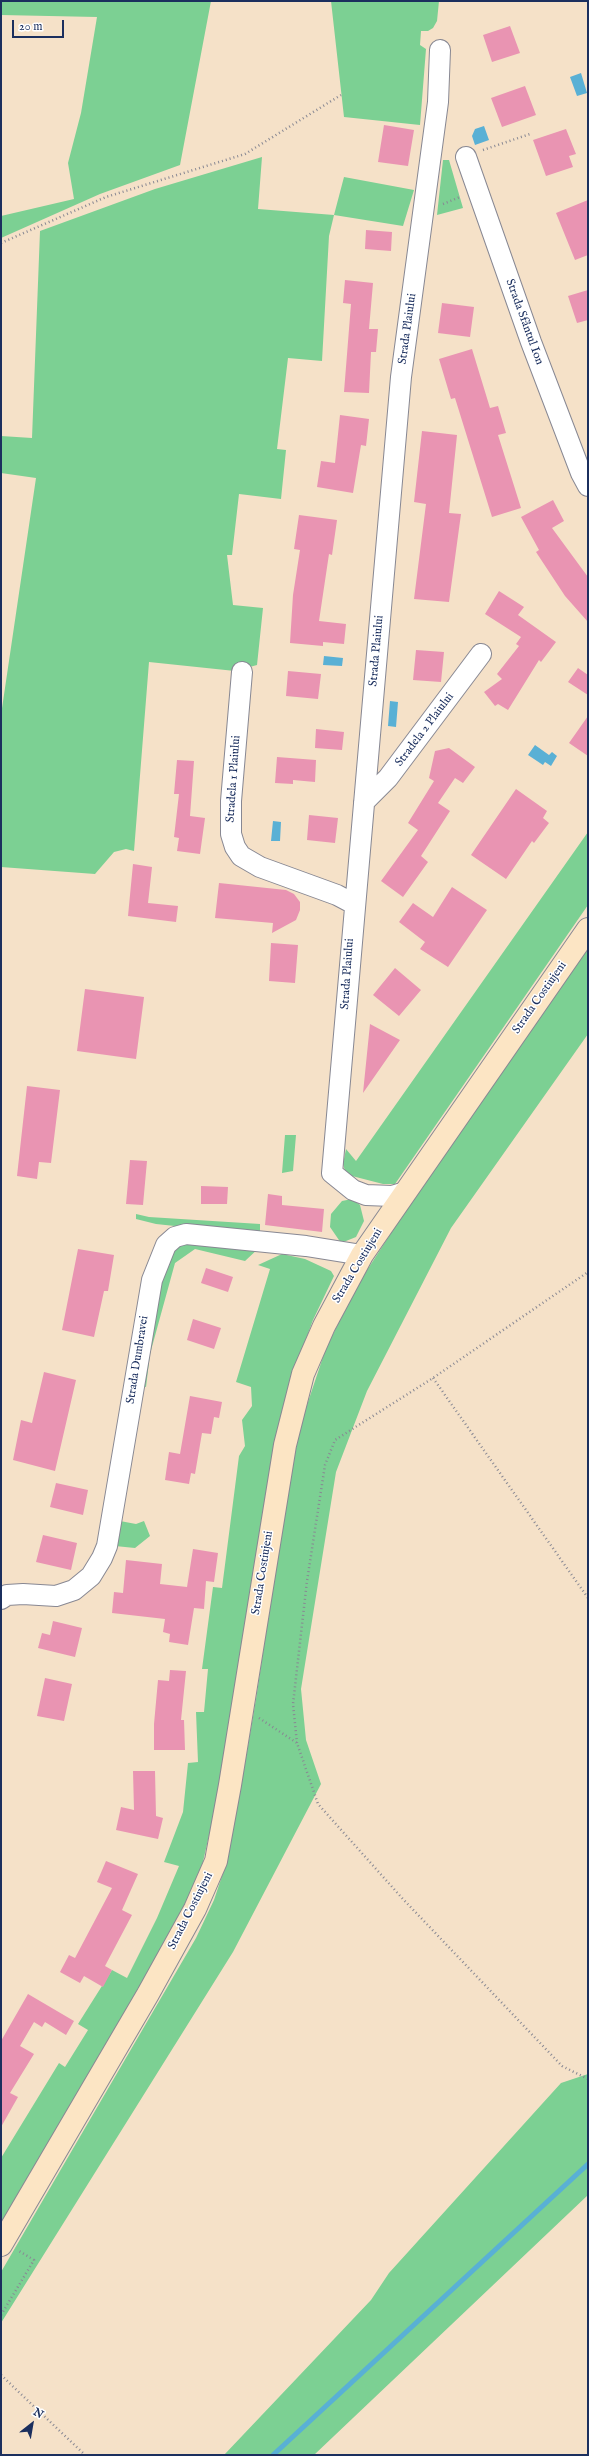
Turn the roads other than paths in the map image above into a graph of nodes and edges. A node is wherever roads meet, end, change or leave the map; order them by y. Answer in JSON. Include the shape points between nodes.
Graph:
{"nodes":[{"id":1,"x":440,"y":50,"type":"dead end"},
{"id":2,"x":466,"y":156,"type":"road end"},
{"id":3,"x":588,"y":486,"type":"edge"},
{"id":4,"x":481,"y":654,"type":"dead end"},
{"id":5,"x":242,"y":672,"type":"dead end"},
{"id":6,"x":364,"y":802,"type":"junction"},
{"id":7,"x":354,"y":904,"type":"junction"},
{"id":8,"x":588,"y":929,"type":"edge"},
{"id":9,"x":406,"y":1192,"type":"junction"},
{"id":10,"x":362,"y":1255,"type":"junction"},
{"id":11,"x":1,"y":1599,"type":"edge"},
{"id":12,"x":2,"y":2243,"type":"edge"}],
"edges":[{"from":1,"to":6,"type":"street","name":"Strada Plaiului","via":[[438,102],[401,377]]},
{"from":2,"to":3,"type":"street","name":"Strada Sfântul Ion","via":[[531,342]]},
{"from":4,"to":6,"type":"street","name":"Stradela 2 Plaiului","via":[[388,778]]},
{"from":5,"to":7,"type":"street","name":"Stradela 1 Plaiului","via":[[231,801],[231,834],[235,847],[241,856],[260,867],[337,895]]},
{"from":6,"to":7,"type":"street","name":"Strada Plaiului"},
{"from":7,"to":9,"type":"street","name":"Strada Plaiului","via":[[332,1173],[354,1190],[366,1195],[392,1196]]},
{"from":8,"to":9,"type":"street","name":"Strada Costiujeni"},
{"from":9,"to":10,"type":"street","name":"Strada Costiujeni"},
{"from":10,"to":11,"type":"street","name":"Strada Dumbravei","via":[[306,1246],[186,1234],[175,1237],[166,1245],[152,1280],[107,1546],[102,1558],[91,1576],[74,1590],[56,1596],[23,1594]]},
{"from":10,"to":12,"type":"street","name":"Strada Costiujeni","via":[[324,1326],[303,1374],[293,1410],[265,1560],[221,1836],[207,1884],[102,2075]]}]}
